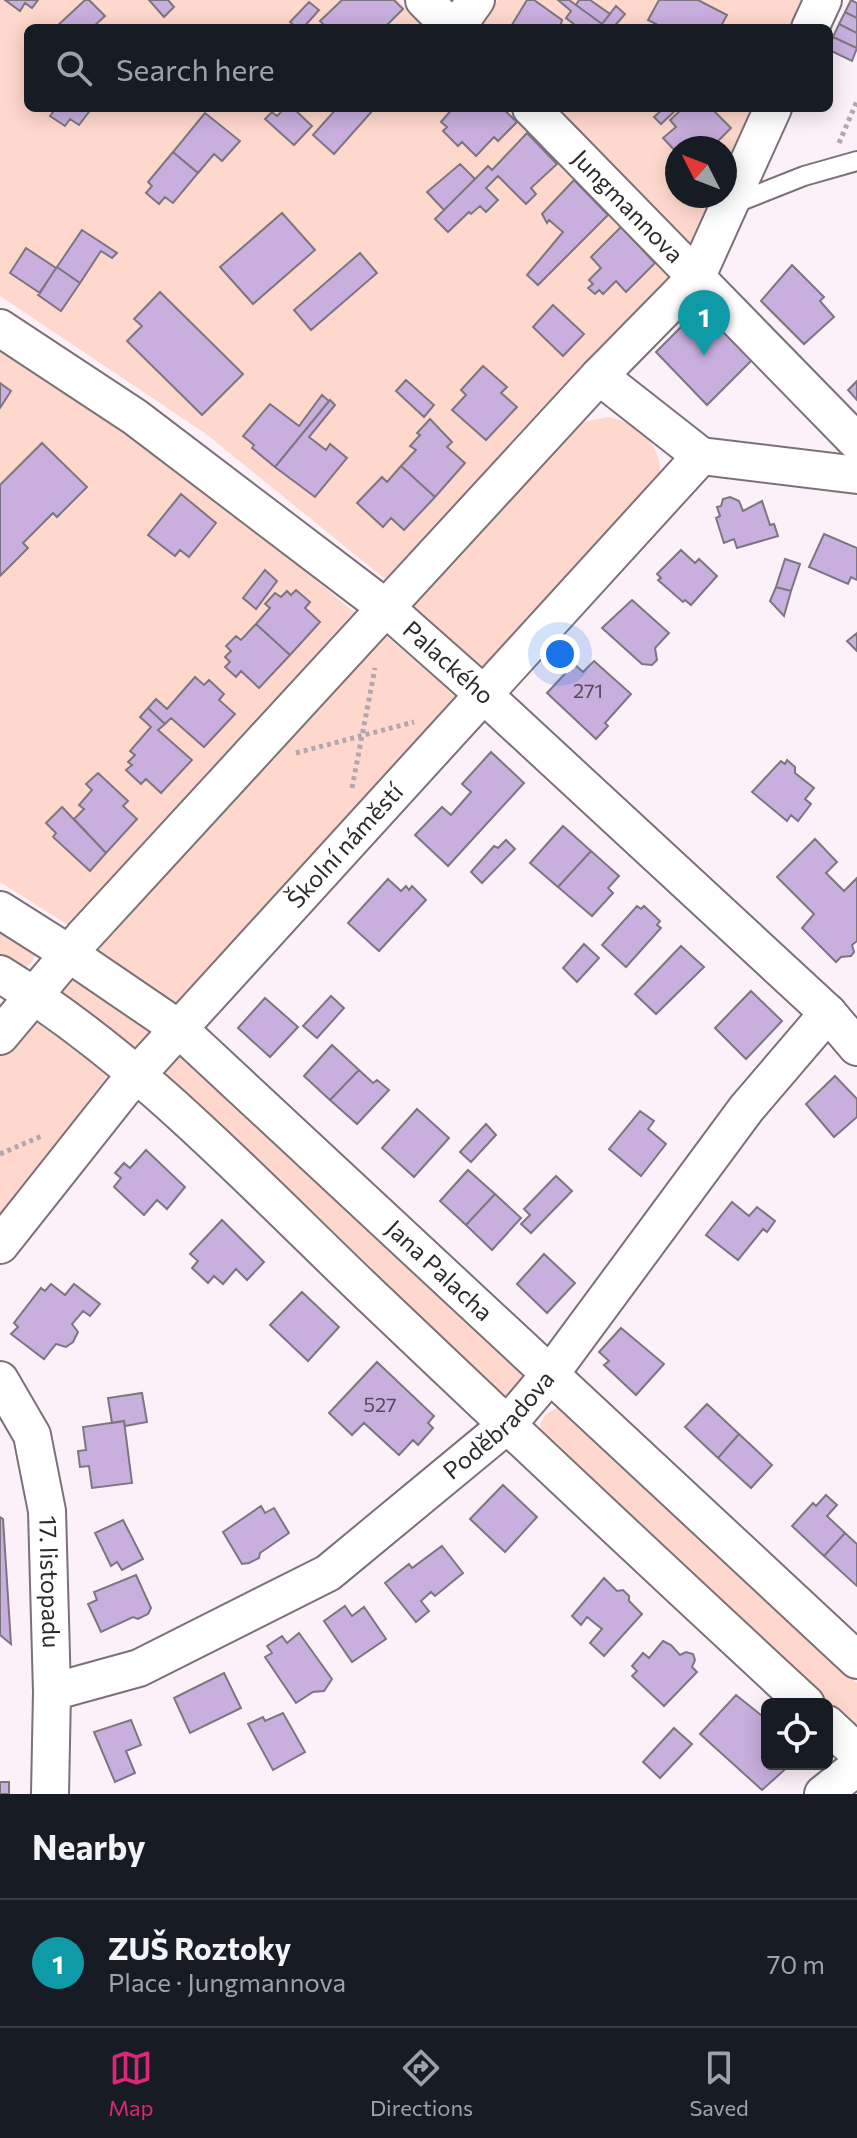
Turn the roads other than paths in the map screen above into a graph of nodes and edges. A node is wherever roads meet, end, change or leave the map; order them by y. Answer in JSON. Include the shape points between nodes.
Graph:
{"nodes":[{"id":1,"x":424,"y":0,"type":"edge"},
{"id":2,"x":476,"y":0,"type":"edge"},
{"id":3,"x":823,"y":0,"type":"edge"},
{"id":4,"x":450,"y":24,"type":"edge"},
{"id":5,"x":457,"y":24,"type":"edge"},
{"id":6,"x":812,"y":24,"type":"edge"},
{"id":7,"x":535,"y":112,"type":"edge"},
{"id":8,"x":771,"y":112,"type":"edge"},
{"id":9,"x":857,"y":161,"type":"edge"},
{"id":10,"x":737,"y":186,"type":"edge"},
{"id":11,"x":737,"y":203,"type":"edge"},
{"id":12,"x":727,"y":208,"type":"edge"},
{"id":13,"x":697,"y":276,"type":"junction"},
{"id":14,"x":0,"y":328,"type":"edge"},
{"id":15,"x":599,"y":376,"type":"junction"},
{"id":16,"x":857,"y":442,"type":"edge"},
{"id":17,"x":701,"y":456,"type":"junction"},
{"id":18,"x":857,"y":475,"type":"edge"},
{"id":19,"x":386,"y":608,"type":"junction"},
{"id":20,"x":476,"y":700,"type":"junction"},
{"id":21,"x":0,"y":910,"type":"edge"},
{"id":22,"x":68,"y":953,"type":"junction"},
{"id":23,"x":0,"y":974,"type":"edge"},
{"id":24,"x":34,"y":995,"type":"junction"},
{"id":25,"x":828,"y":1013,"type":"junction"},
{"id":26,"x":178,"y":1028,"type":"junction"},
{"id":27,"x":0,"y":1036,"type":"edge"},
{"id":28,"x":857,"y":1047,"type":"edge"},
{"id":29,"x":138,"y":1073,"type":"junction"},
{"id":30,"x":0,"y":1245,"type":"edge"},
{"id":31,"x":551,"y":1373,"type":"junction"},
{"id":32,"x":0,"y":1380,"type":"edge"},
{"id":33,"x":507,"y":1425,"type":"junction"},
{"id":34,"x":857,"y":1660,"type":"edge"},
{"id":35,"x":52,"y":1692,"type":"junction"},
{"id":36,"x":800,"y":1698,"type":"edge"},
{"id":37,"x":833,"y":1730,"type":"edge"},
{"id":38,"x":857,"y":1752,"type":"edge"},
{"id":39,"x":857,"y":1767,"type":"edge"},
{"id":40,"x":50,"y":1794,"type":"edge"},
{"id":41,"x":823,"y":1794,"type":"edge"}],
"edges":[{"from":1,"to":4,"type":"street"},
{"from":2,"to":5,"type":"street"},
{"from":3,"to":6,"type":"street"},
{"from":7,"to":13,"type":"street","name":"Jungmannova"},
{"from":8,"to":10,"type":"street"},
{"from":9,"to":11,"type":"lane"},
{"from":12,"to":13,"type":"street"},
{"from":13,"to":15,"type":"street"},
{"from":13,"to":16,"type":"street","name":"Jungmannova"},
{"from":14,"to":19,"type":"street","name":"Palackého","via":[[135,417]]},
{"from":15,"to":17,"type":"street"},
{"from":15,"to":19,"type":"street"},
{"from":17,"to":18,"type":"street"},
{"from":17,"to":20,"type":"street","name":"Školní náměstí"},
{"from":19,"to":20,"type":"street","name":"Palackého"},
{"from":19,"to":22,"type":"street"},
{"from":20,"to":25,"type":"street","name":"Palackého"},
{"from":20,"to":26,"type":"street","name":"Školní náměstí"},
{"from":21,"to":22,"type":"street","name":"Jana Palacha"},
{"from":22,"to":24,"type":"street"},
{"from":22,"to":26,"type":"street","name":"Jana Palacha"},
{"from":23,"to":24,"type":"street"},
{"from":24,"to":27,"type":"street"},
{"from":24,"to":29,"type":"street"},
{"from":25,"to":28,"type":"street","name":"Palackého"},
{"from":25,"to":31,"type":"street","name":"Poděbradova","via":[[746,1109]]},
{"from":26,"to":29,"type":"street","name":"Školní náměstí"},
{"from":26,"to":31,"type":"street","name":"Jana Palacha"},
{"from":29,"to":30,"type":"street","name":"Školní náměstí"},
{"from":29,"to":33,"type":"street"},
{"from":31,"to":33,"type":"street","name":"Poděbradova"},
{"from":31,"to":34,"type":"street","name":"Jana Palacha"},
{"from":32,"to":35,"type":"street","name":"17. listopadu","via":[[32,1435],[47,1511]]},
{"from":33,"to":35,"type":"street","name":"Poděbradova","via":[[328,1573],[139,1668]]},
{"from":33,"to":36,"type":"street"},
{"from":35,"to":40,"type":"street","name":"17. listopadu"},
{"from":37,"to":38,"type":"street"},
{"from":39,"to":41,"type":"street"}]}
